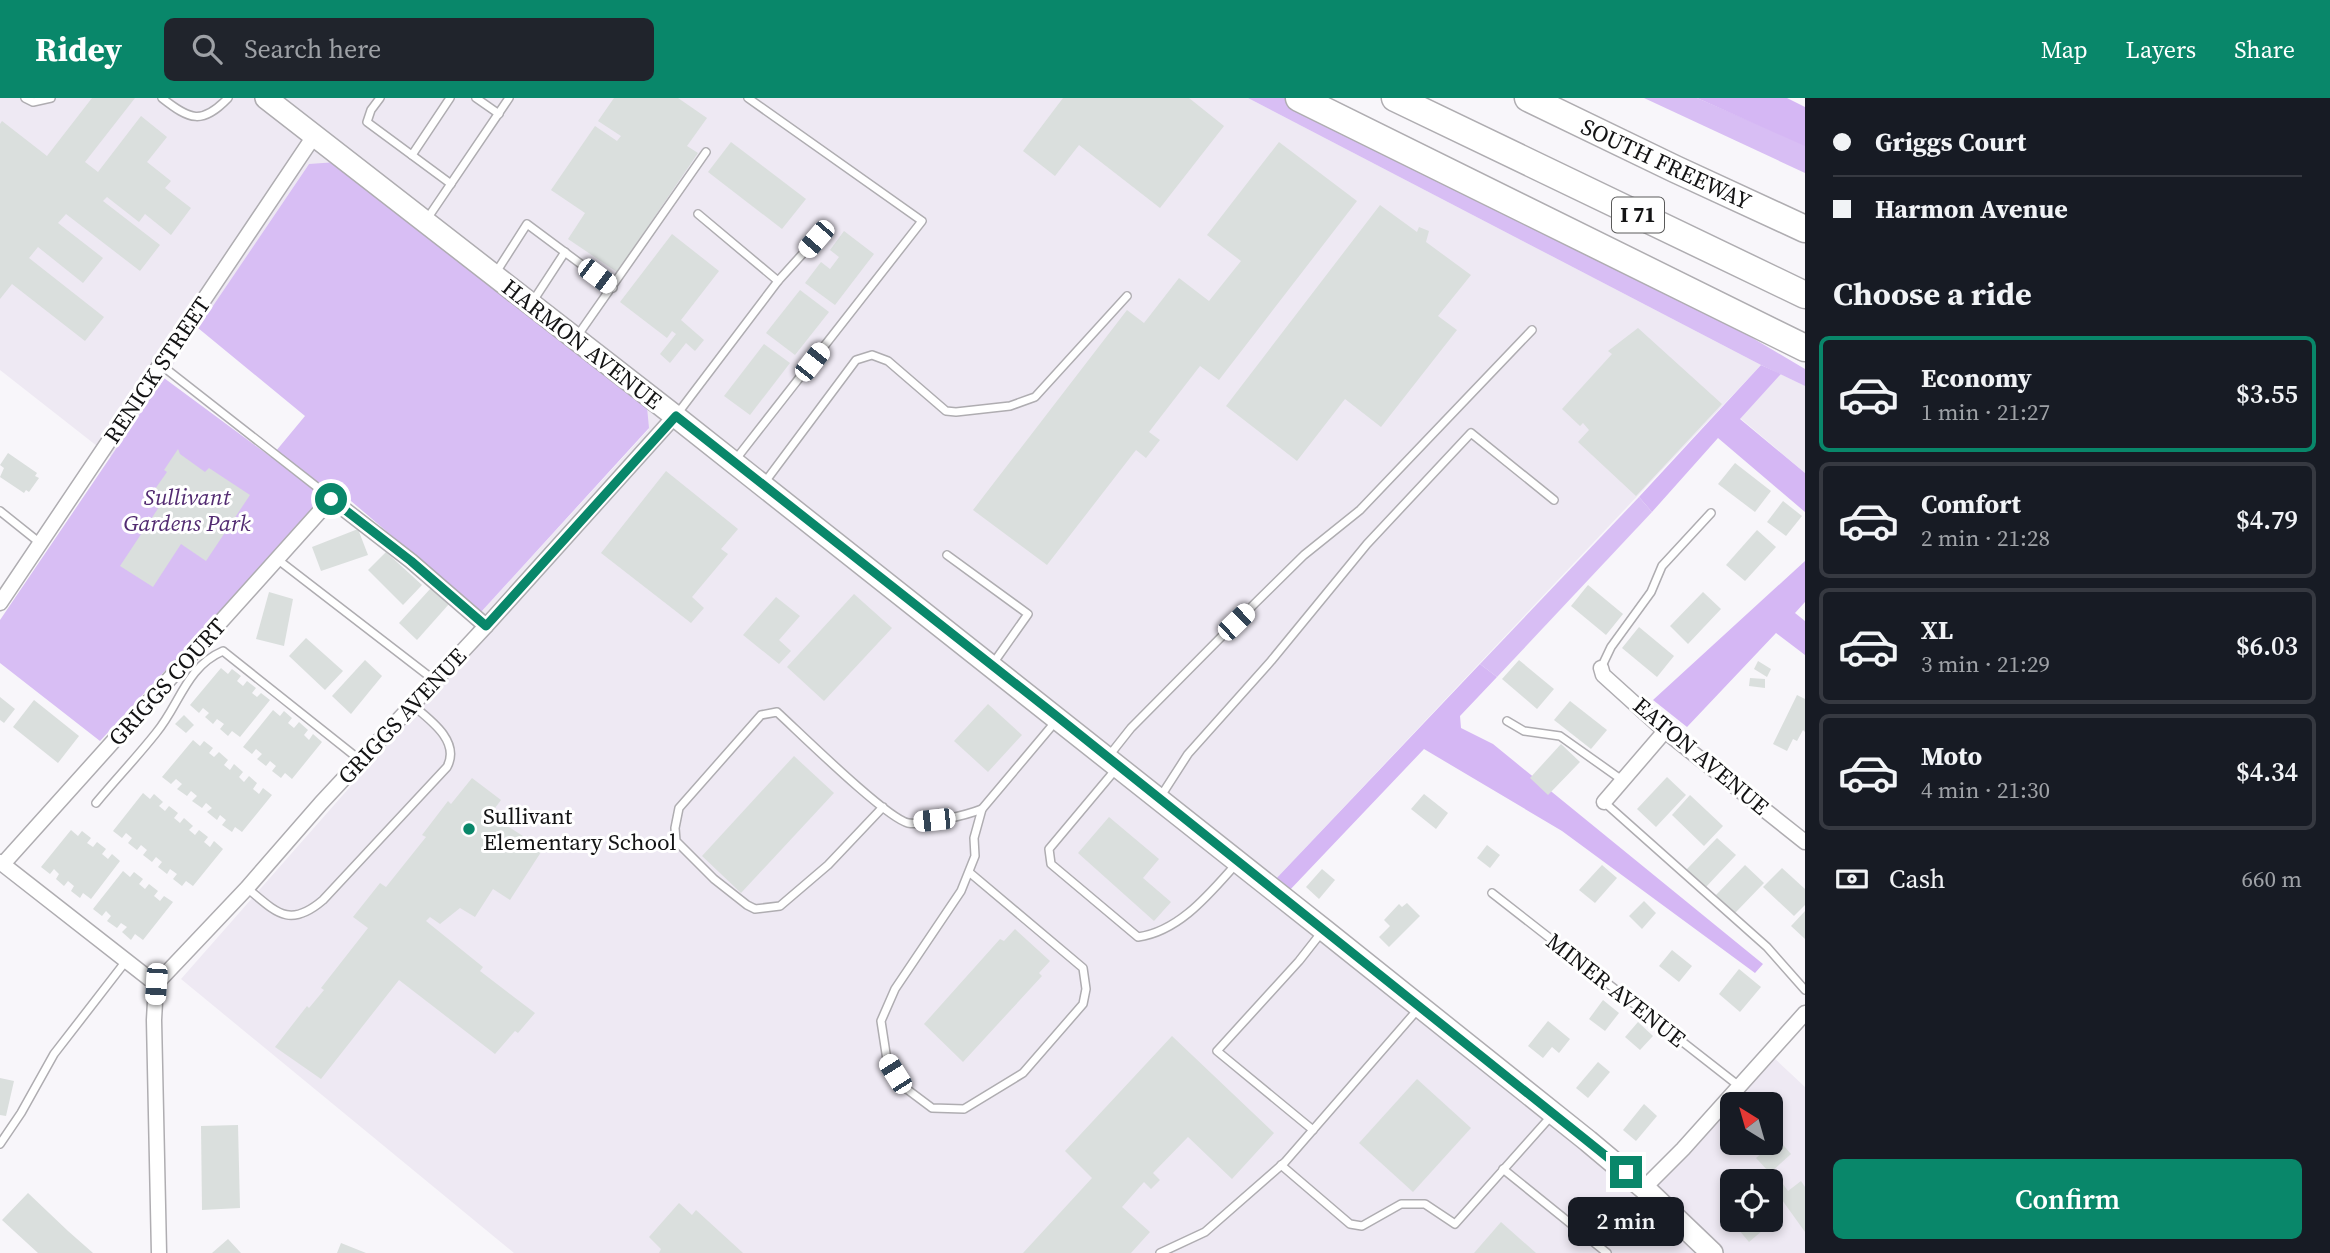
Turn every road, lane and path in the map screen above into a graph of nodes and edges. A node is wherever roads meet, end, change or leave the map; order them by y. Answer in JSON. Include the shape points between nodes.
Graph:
{"nodes":[{"id":1,"x":25,"y":98,"type":"edge"},
{"id":2,"x":51,"y":98,"type":"edge"},
{"id":3,"x":162,"y":98,"type":"edge"},
{"id":4,"x":228,"y":98,"type":"edge"},
{"id":5,"x":266,"y":98,"type":"edge"},
{"id":6,"x":380,"y":98,"type":"edge"},
{"id":7,"x":450,"y":98,"type":"edge"},
{"id":8,"x":476,"y":98,"type":"edge"},
{"id":9,"x":509,"y":98,"type":"edge"},
{"id":10,"x":748,"y":98,"type":"edge"},
{"id":11,"x":1299,"y":98,"type":"edge"},
{"id":12,"x":1395,"y":98,"type":"edge"},
{"id":13,"x":1528,"y":98,"type":"edge"},
{"id":14,"x":499,"y":114,"type":"junction"},
{"id":15,"x":314,"y":136,"type":"junction"},
{"id":16,"x":706,"y":152,"type":"dead end"},
{"id":17,"x":412,"y":155,"type":"junction"},
{"id":18,"x":451,"y":184,"type":"junction"},
{"id":19,"x":698,"y":214,"type":"dead end"},
{"id":20,"x":425,"y":223,"type":"junction"},
{"id":21,"x":1805,"y":229,"type":"edge"},
{"id":22,"x":816,"y":239,"type":"dead end"},
{"id":23,"x":565,"y":252,"type":"junction"},
{"id":24,"x":494,"y":276,"type":"junction"},
{"id":25,"x":778,"y":281,"type":"junction"},
{"id":26,"x":613,"y":288,"type":"junction"},
{"id":27,"x":1805,"y":295,"type":"edge"},
{"id":28,"x":1127,"y":296,"type":"dead end"},
{"id":29,"x":530,"y":304,"type":"junction"},
{"id":30,"x":1532,"y":330,"type":"dead end"},
{"id":31,"x":575,"y":339,"type":"junction"},
{"id":32,"x":1797,"y":342,"type":"edge"},
{"id":33,"x":161,"y":365,"type":"junction"},
{"id":34,"x":676,"y":416,"type":"junction"},
{"id":35,"x":734,"y":463,"type":"junction"},
{"id":36,"x":763,"y":486,"type":"junction"},
{"id":37,"x":331,"y":499,"type":"junction"},
{"id":38,"x":1554,"y":500,"type":"dead end"},
{"id":39,"x":0,"y":512,"type":"edge"},
{"id":40,"x":1711,"y":513,"type":"dead end"},
{"id":41,"x":40,"y":543,"type":"junction"},
{"id":42,"x":947,"y":555,"type":"dead end"},
{"id":43,"x":277,"y":559,"type":"junction"},
{"id":44,"x":0,"y":603,"type":"edge"},
{"id":45,"x":486,"y":626,"type":"junction"},
{"id":46,"x":992,"y":665,"type":"junction"},
{"id":47,"x":1601,"y":667,"type":"joint"},
{"id":48,"x":433,"y":680,"type":"junction"},
{"id":49,"x":411,"y":704,"type":"junction"},
{"id":50,"x":1059,"y":718,"type":"junction"},
{"id":51,"x":1507,"y":721,"type":"dead end"},
{"id":52,"x":1665,"y":731,"type":"junction"},
{"id":53,"x":360,"y":760,"type":"junction"},
{"id":54,"x":1113,"y":762,"type":"junction"},
{"id":55,"x":1623,"y":781,"type":"junction"},
{"id":56,"x":1159,"y":799,"type":"junction"},
{"id":57,"x":1604,"y":802,"type":"joint"},
{"id":58,"x":96,"y":803,"type":"dead end"},
{"id":59,"x":883,"y":807,"type":"junction"},
{"id":60,"x":982,"y":809,"type":"junction"},
{"id":61,"x":1805,"y":842,"type":"edge"},
{"id":62,"x":1238,"y":862,"type":"junction"},
{"id":63,"x":1,"y":863,"type":"edge"},
{"id":64,"x":969,"y":872,"type":"junction"},
{"id":65,"x":247,"y":888,"type":"junction"},
{"id":66,"x":1492,"y":893,"type":"dead end"},
{"id":67,"x":1324,"y":930,"type":"junction"},
{"id":68,"x":127,"y":960,"type":"junction"},
{"id":69,"x":156,"y":984,"type":"junction"},
{"id":70,"x":1805,"y":990,"type":"edge"},
{"id":71,"x":1420,"y":1008,"type":"junction"},
{"id":72,"x":1803,"y":1021,"type":"edge"},
{"id":73,"x":1739,"y":1086,"type":"junction"},
{"id":74,"x":1554,"y":1114,"type":"junction"},
{"id":75,"x":1313,"y":1130,"type":"junction"},
{"id":76,"x":0,"y":1144,"type":"edge"},
{"id":77,"x":1281,"y":1165,"type":"junction"},
{"id":78,"x":1503,"y":1169,"type":"junction"},
{"id":79,"x":1644,"y":1188,"type":"junction"},
{"id":80,"x":159,"y":1253,"type":"edge"},
{"id":81,"x":1160,"y":1253,"type":"edge"},
{"id":82,"x":1607,"y":1253,"type":"edge"},
{"id":83,"x":1712,"y":1253,"type":"edge"}],
"edges":[{"from":1,"to":2,"type":"lane","via":[[33,102]]},
{"from":3,"to":4,"type":"lane","via":[[188,116],[201,118],[214,113]]},
{"from":5,"to":15,"type":"main road","name":"HARMON AVENUE"},
{"from":6,"to":17,"type":"lane","via":[[366,122]]},
{"from":7,"to":17,"type":"lane"},
{"from":8,"to":14,"type":"lane"},
{"from":9,"to":14,"type":"lane"},
{"from":10,"to":35,"type":"lane","via":[[922,221]]},
{"from":11,"to":32,"type":"highway"},
{"from":12,"to":27,"type":"highway","number":"I 71"},
{"from":13,"to":21,"type":"highway","name":"SOUTH FREEWAY","number":"I 71"},
{"from":14,"to":18,"type":"lane"},
{"from":15,"to":20,"type":"main road","name":"HARMON AVENUE"},
{"from":15,"to":33,"type":"street","name":"RENICK STREET"},
{"from":16,"to":26,"type":"lane"},
{"from":17,"to":18,"type":"lane"},
{"from":18,"to":20,"type":"lane"},
{"from":19,"to":25,"type":"lane"},
{"from":20,"to":24,"type":"main road","name":"HARMON AVENUE"},
{"from":22,"to":25,"type":"lane"},
{"from":23,"to":24,"type":"lane","via":[[527,224]]},
{"from":23,"to":26,"type":"lane"},
{"from":23,"to":29,"type":"lane"},
{"from":24,"to":29,"type":"main road","name":"HARMON AVENUE"},
{"from":25,"to":34,"type":"lane"},
{"from":26,"to":31,"type":"lane"},
{"from":28,"to":36,"type":"lane","via":[[1035,397],[1010,406],[946,411],[888,361],[872,355],[856,360]]},
{"from":29,"to":31,"type":"main road","name":"HARMON AVENUE"},
{"from":30,"to":54,"type":"lane","via":[[1360,510],[1304,555],[1130,728]]},
{"from":31,"to":34,"type":"main road","name":"HARMON AVENUE"},
{"from":33,"to":37,"type":"lane"},
{"from":33,"to":41,"type":"street","name":"RENICK STREET"},
{"from":34,"to":35,"type":"main road","name":"HARMON AVENUE"},
{"from":34,"to":45,"type":"street","name":"GRIGGS AVENUE"},
{"from":35,"to":36,"type":"main road","name":"HARMON AVENUE"},
{"from":36,"to":46,"type":"main road","name":"HARMON AVENUE"},
{"from":37,"to":43,"type":"street","name":"GRIGGS COURT"},
{"from":37,"to":45,"type":"street"},
{"from":38,"to":56,"type":"lane","via":[[1471,433],[1367,544],[1188,754]]},
{"from":39,"to":41,"type":"lane"},
{"from":40,"to":47,"type":"lane","via":[[1662,566],[1651,592]]},
{"from":41,"to":44,"type":"street","name":"RENICK STREET"},
{"from":42,"to":46,"type":"lane","via":[[1028,614]]},
{"from":43,"to":48,"type":"lane"},
{"from":43,"to":63,"type":"street","name":"GRIGGS COURT"},
{"from":45,"to":48,"type":"street","name":"GRIGGS AVENUE"},
{"from":46,"to":50,"type":"main road","name":"HARMON AVENUE"},
{"from":47,"to":52,"type":"street","name":"EATON AVENUE","via":[[1603,675]]},
{"from":48,"to":49,"type":"street","name":"GRIGGS AVENUE"},
{"from":49,"to":53,"type":"street","name":"GRIGGS AVENUE"},
{"from":49,"to":65,"type":"lane","via":[[446,738],[452,758],[447,767],[309,912],[281,913]]},
{"from":50,"to":54,"type":"main road","name":"HARMON AVENUE"},
{"from":50,"to":60,"type":"lane"},
{"from":51,"to":55,"type":"lane","via":[[1524,731],[1560,736]]},
{"from":52,"to":55,"type":"street"},
{"from":52,"to":61,"type":"street","name":"EATON AVENUE"},
{"from":53,"to":58,"type":"lane","via":[[223,651],[206,658],[158,730]]},
{"from":53,"to":65,"type":"street","name":"GRIGGS AVENUE"},
{"from":54,"to":56,"type":"main road","name":"HARMON AVENUE"},
{"from":54,"to":62,"type":"lane","via":[[1049,849],[1051,864],[1138,937],[1170,926],[1195,908]]},
{"from":55,"to":57,"type":"street"},
{"from":56,"to":62,"type":"main road","name":"HARMON AVENUE"},
{"from":57,"to":70,"type":"lane","via":[[1767,947]]},
{"from":59,"to":59,"type":"lane","via":[[777,712],[761,715],[679,808],[676,841],[747,905],[755,909],[780,906],[828,865]]},
{"from":59,"to":60,"type":"lane","via":[[908,823],[960,817]]},
{"from":60,"to":64,"type":"lane"},
{"from":62,"to":67,"type":"main road","name":"HARMON AVENUE"},
{"from":63,"to":68,"type":"street"},
{"from":64,"to":64,"type":"lane","via":[[895,989],[881,1021],[887,1060],[904,1087],[932,1108],[964,1110],[1023,1073],[1083,1004],[1086,989],[1083,968]]},
{"from":65,"to":69,"type":"street","name":"GRIGGS AVENUE"},
{"from":66,"to":73,"type":"lane","name":"MINER AVENUE"},
{"from":67,"to":71,"type":"main road","name":"HARMON AVENUE"},
{"from":67,"to":75,"type":"lane","via":[[1217,1051]]},
{"from":68,"to":69,"type":"street"},
{"from":68,"to":76,"type":"lane","via":[[54,1054]]},
{"from":69,"to":80,"type":"street"},
{"from":71,"to":74,"type":"main road","name":"HARMON AVENUE"},
{"from":71,"to":75,"type":"lane"},
{"from":72,"to":73,"type":"street"},
{"from":73,"to":79,"type":"street"},
{"from":74,"to":78,"type":"lane"},
{"from":74,"to":79,"type":"main road","name":"HARMON AVENUE"},
{"from":75,"to":77,"type":"lane"},
{"from":77,"to":78,"type":"lane","via":[[1350,1224],[1362,1226],[1401,1204],[1425,1204],[1455,1224]]},
{"from":77,"to":81,"type":"lane","via":[[1205,1232]]},
{"from":78,"to":82,"type":"lane"},
{"from":79,"to":83,"type":"main road","name":"HARMON AVENUE"}]}
